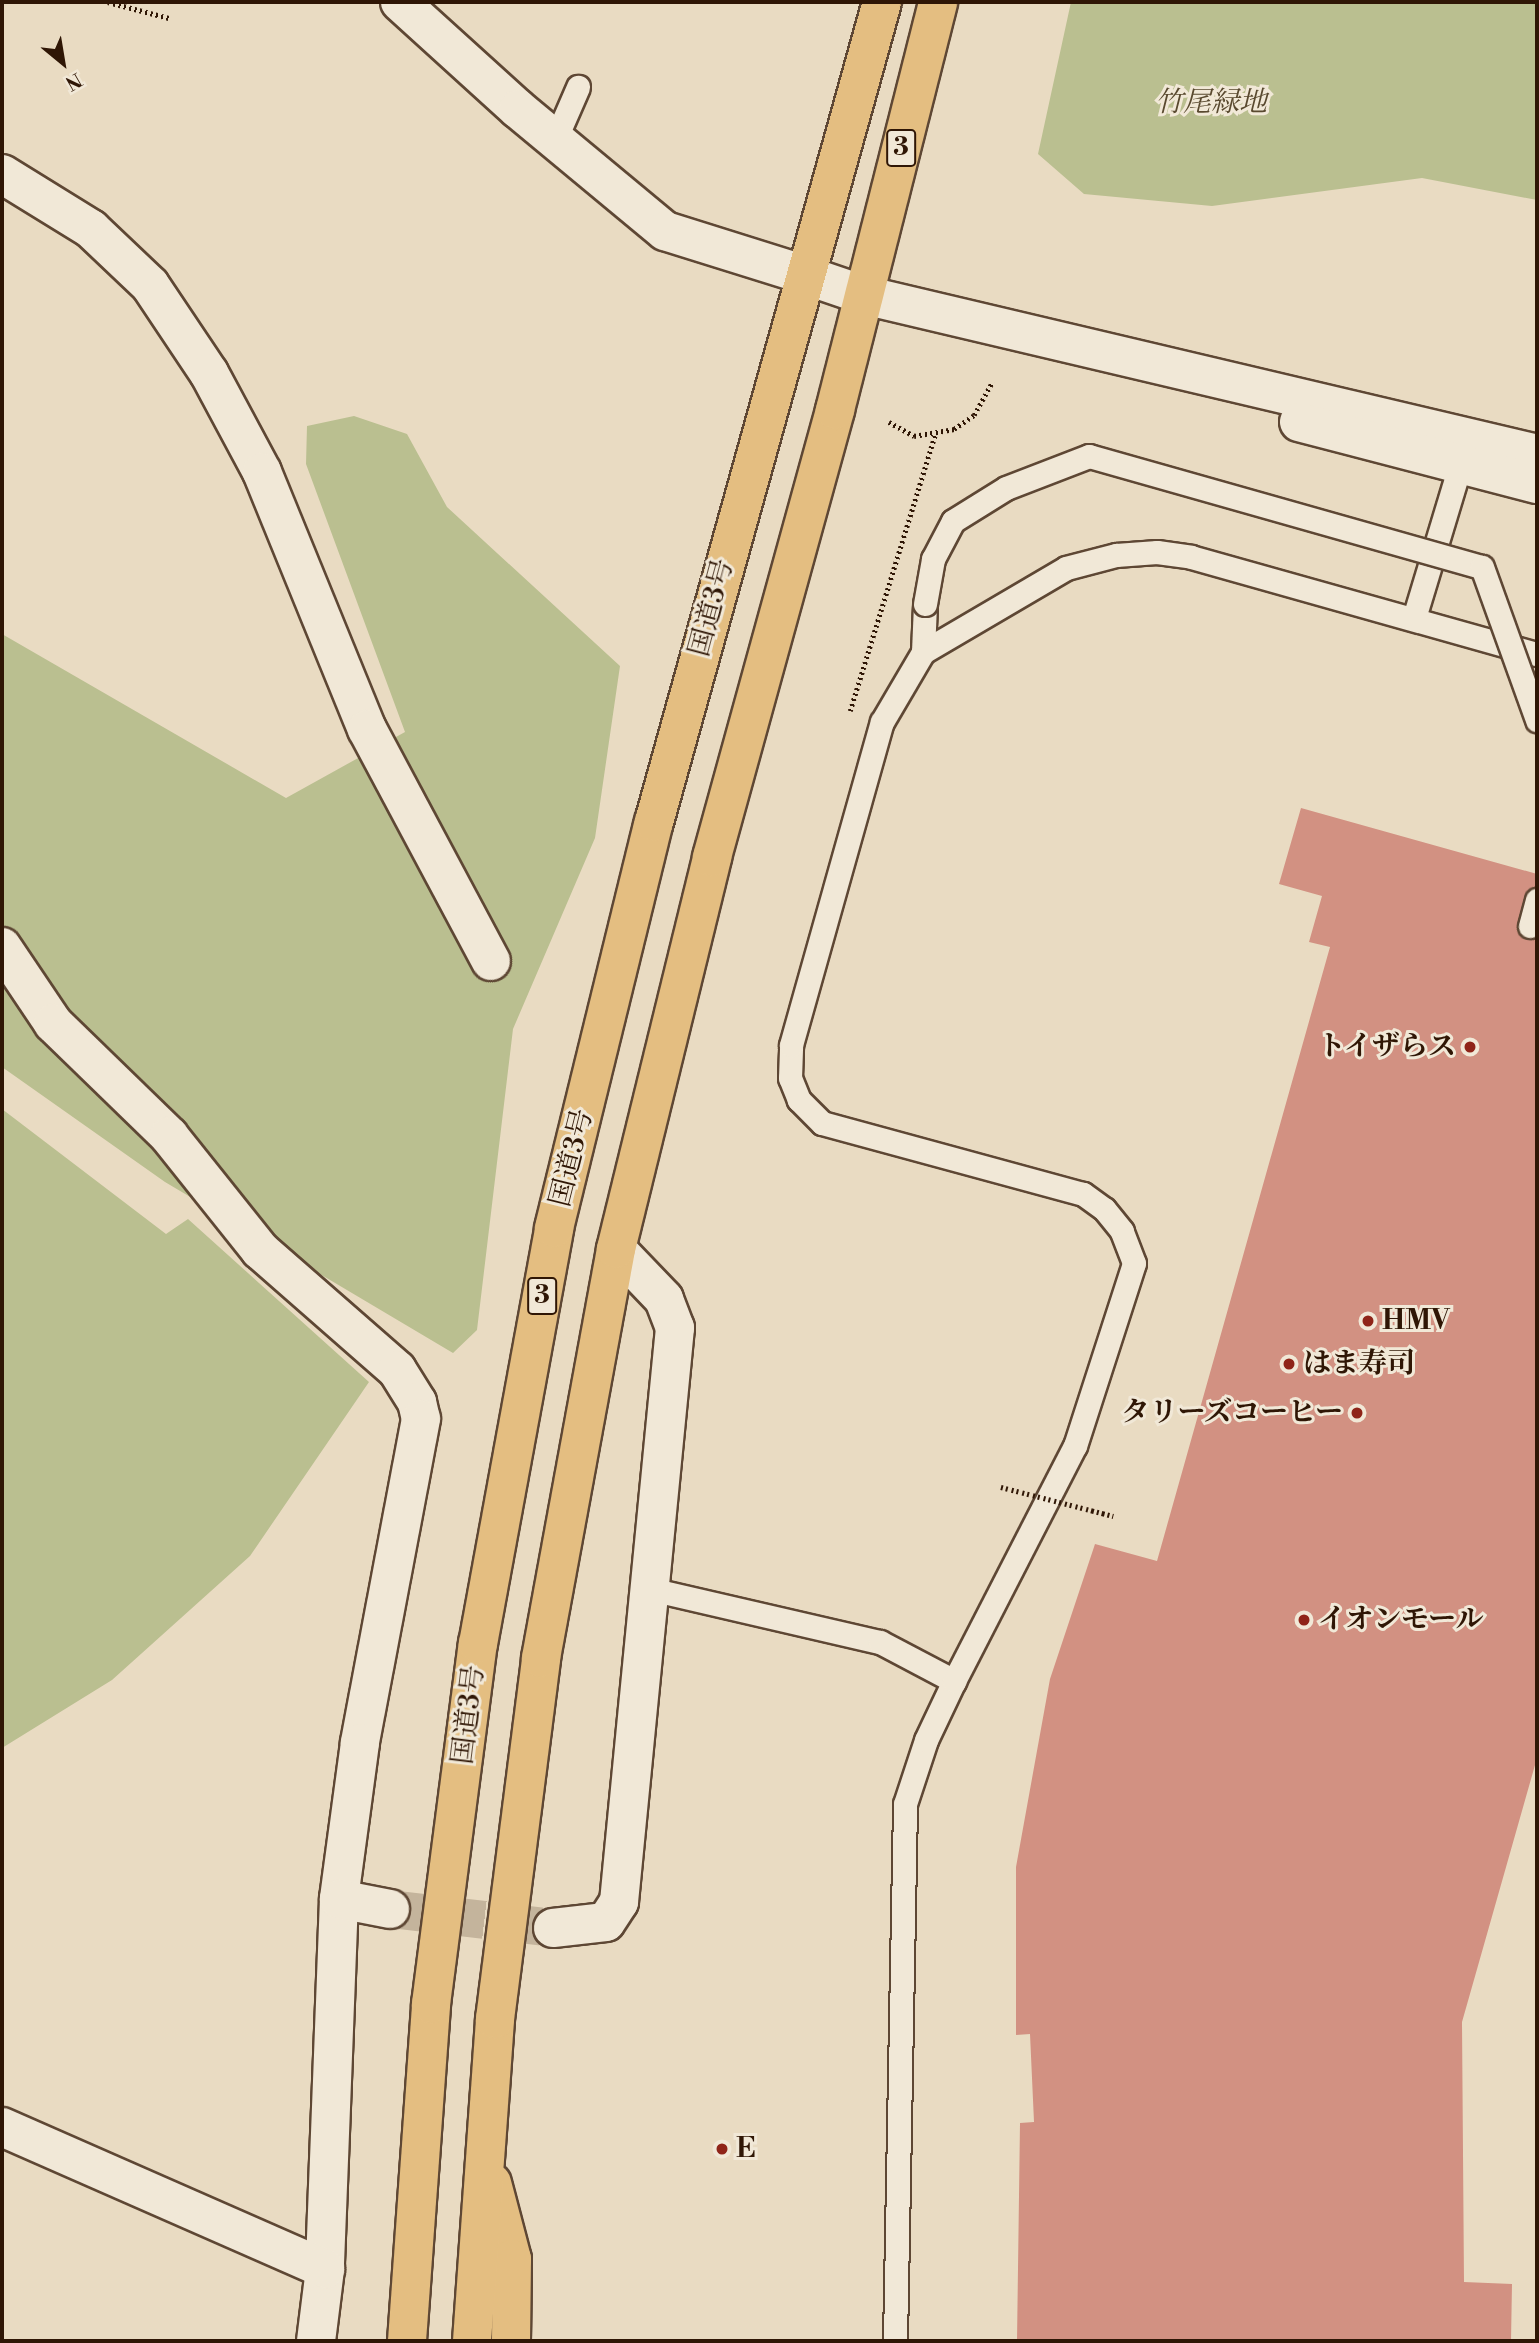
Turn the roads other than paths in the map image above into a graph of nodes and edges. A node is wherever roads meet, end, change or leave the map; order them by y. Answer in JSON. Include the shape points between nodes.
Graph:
{"nodes":[{"id":1,"x":400,"y":2,"type":"edge"},
{"id":2,"x":882,"y":2,"type":"edge"},
{"id":3,"x":938,"y":2,"type":"edge"},
{"id":4,"x":578,"y":87,"type":"dead end"},
{"id":5,"x":555,"y":140,"type":"junction"},
{"id":6,"x":2,"y":174,"type":"edge"},
{"id":7,"x":805,"y":275,"type":"junction"},
{"id":8,"x":864,"y":295,"type":"junction"},
{"id":9,"x":1537,"y":454,"type":"edge"},
{"id":10,"x":1461,"y":462,"type":"junction"},
{"id":11,"x":1537,"y":484,"type":"edge"},
{"id":12,"x":1414,"y":618,"type":"junction"},
{"id":13,"x":923,"y":652,"type":"junction"},
{"id":14,"x":1537,"y":654,"type":"edge"},
{"id":15,"x":1537,"y":720,"type":"edge"},
{"id":16,"x":1537,"y":900,"type":"edge"},
{"id":17,"x":1530,"y":926,"type":"dead end"},
{"id":18,"x":2,"y":947,"type":"edge"},
{"id":19,"x":491,"y":961,"type":"dead end"},
{"id":20,"x":616,"y":1249,"type":"junction"},
{"id":21,"x":650,"y":1589,"type":"junction"},
{"id":22,"x":954,"y":1681,"type":"junction"},
{"id":23,"x":339,"y":1899,"type":"junction"},
{"id":24,"x":390,"y":1909,"type":"tunnel mouth"},
{"id":25,"x":553,"y":1928,"type":"tunnel mouth"},
{"id":26,"x":2,"y":2127,"type":"edge"},
{"id":27,"x":483,"y":2147,"type":"junction"},
{"id":28,"x":325,"y":2269,"type":"junction"},
{"id":29,"x":316,"y":2341,"type":"edge"},
{"id":30,"x":407,"y":2341,"type":"edge"},
{"id":31,"x":472,"y":2341,"type":"edge"},
{"id":32,"x":511,"y":2341,"type":"edge"},
{"id":33,"x":895,"y":2341,"type":"edge"}],
"edges":[{"from":1,"to":5,"type":"street"},
{"from":2,"to":7,"type":"highway","name":"国道3号","number":"3"},
{"from":3,"to":8,"type":"highway","number":"3"},
{"from":4,"to":5,"type":"lane"},
{"from":5,"to":7,"type":"street","via":[[664,231]]},
{"from":6,"to":19,"type":"street","via":[[91,229],[141,276],[209,373],[262,472],[367,729]]},
{"from":7,"to":8,"type":"street"},
{"from":7,"to":30,"type":"highway","name":"国道3号","number":"3","via":[[654,822],[554,1228],[476,1658],[431,2004]]},
{"from":8,"to":9,"type":"street"},
{"from":8,"to":10,"type":"street","via":[[932,331]]},
{"from":8,"to":20,"type":"highway","number":"3","via":[[712,857]]},
{"from":10,"to":11,"type":"street"},
{"from":10,"to":12,"type":"lane"},
{"from":12,"to":13,"type":"lane","via":[[1191,557],[1157,552],[1115,555],[1066,568]]},
{"from":12,"to":14,"type":"lane"},
{"from":13,"to":15,"type":"lane","bridge":true,"via":[[933,559],[953,521],[1006,488],[1088,456],[1482,567]]},
{"from":13,"to":22,"type":"lane","via":[[882,722],[790,1045],[790,1078],[799,1100],[822,1123],[1083,1195],[1104,1209],[1122,1231],[1134,1262],[1075,1446]]},
{"from":16,"to":17,"type":"lane"},
{"from":18,"to":23,"type":"street","via":[[47,1016],[169,1136],[260,1250],[370,1342],[397,1370],[417,1402],[421,1419],[360,1743]]},
{"from":20,"to":21,"type":"street","via":[[664,1298],[675,1328]]},
{"from":20,"to":27,"type":"highway","number":"3","via":[[541,1658]]},
{"from":21,"to":22,"type":"lane","via":[[880,1642]]},
{"from":21,"to":25,"type":"street","via":[[619,1902],[606,1922]]},
{"from":22,"to":33,"type":"lane","via":[[926,1740],[905,1804]]},
{"from":23,"to":24,"type":"street"},
{"from":23,"to":28,"type":"street"},
{"from":26,"to":28,"type":"street"},
{"from":27,"to":31,"type":"highway","number":"3"},
{"from":27,"to":32,"type":"highway","via":[[512,2259]]},
{"from":28,"to":29,"type":"street"}]}
